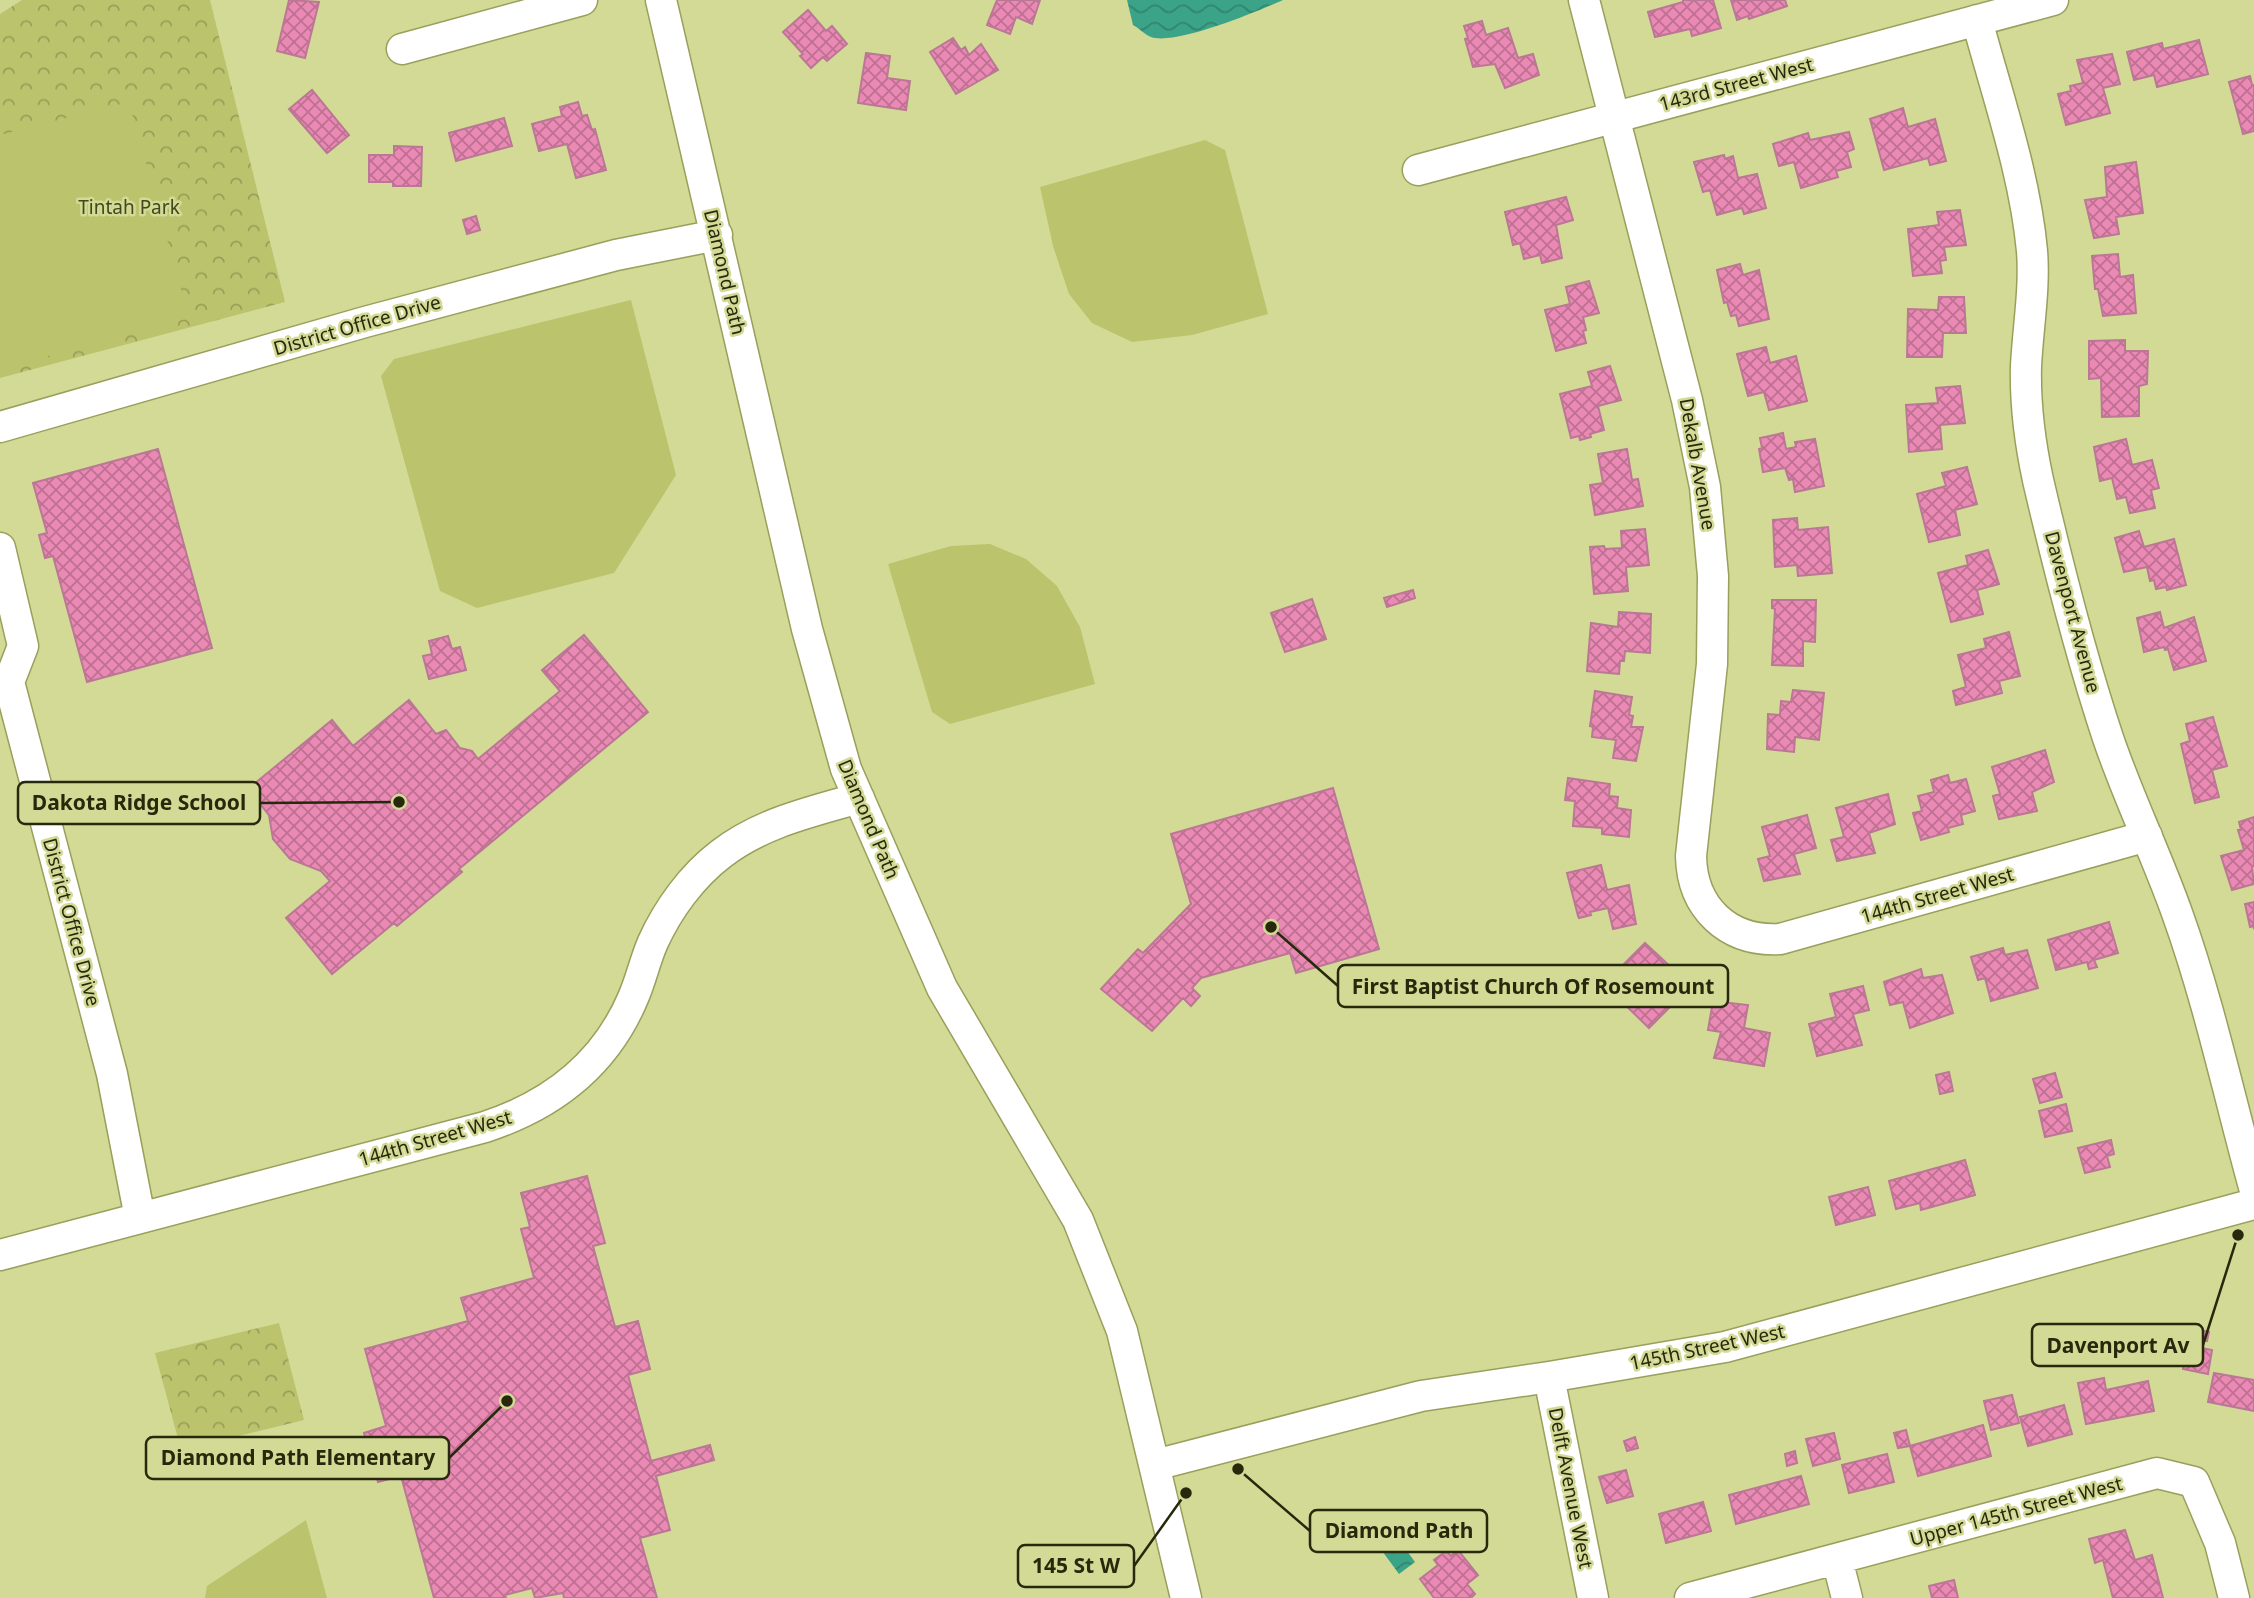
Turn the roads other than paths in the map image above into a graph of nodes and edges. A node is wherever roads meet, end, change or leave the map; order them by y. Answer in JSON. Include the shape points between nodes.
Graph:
{"nodes":[{"id":1,"x":582,"y":0,"type":"edge"},
{"id":2,"x":661,"y":0,"type":"edge"},
{"id":3,"x":1584,"y":0,"type":"edge"},
{"id":4,"x":2053,"y":0,"type":"edge"},
{"id":5,"x":1978,"y":20,"type":"junction"},
{"id":6,"x":402,"y":48,"type":"dead end"},
{"id":7,"x":1614,"y":117,"type":"junction"},
{"id":8,"x":1418,"y":170,"type":"dead end"},
{"id":9,"x":717,"y":235,"type":"junction"},
{"id":10,"x":0,"y":427,"type":"edge"},
{"id":11,"x":0,"y":548,"type":"edge"},
{"id":12,"x":859,"y":797,"type":"junction"},
{"id":13,"x":2147,"y":836,"type":"junction"},
{"id":14,"x":1727,"y":926,"type":"joint"},
{"id":15,"x":2254,"y":1188,"type":"edge"},
{"id":16,"x":2254,"y":1204,"type":"edge"},
{"id":17,"x":140,"y":1218,"type":"junction"},
{"id":18,"x":0,"y":1255,"type":"edge"},
{"id":19,"x":1549,"y":1377,"type":"junction"},
{"id":20,"x":1155,"y":1465,"type":"junction"},
{"id":21,"x":1837,"y":1559,"type":"junction"},
{"id":22,"x":1186,"y":1598,"type":"edge"},
{"id":23,"x":1593,"y":1598,"type":"edge"},
{"id":24,"x":1690,"y":1598,"type":"edge"},
{"id":25,"x":1847,"y":1598,"type":"edge"},
{"id":26,"x":2234,"y":1598,"type":"edge"}],
"edges":[{"from":1,"to":6,"type":"street"},
{"from":2,"to":9,"type":"street","name":"Diamond Path"},
{"from":3,"to":7,"type":"street","name":"Dekalb Avenue"},
{"from":4,"to":5,"type":"street","name":"143rd Street West"},
{"from":5,"to":7,"type":"street","name":"143rd Street West"},
{"from":5,"to":13,"type":"street","name":"Davenport Avenue","via":[[2019,176],[2032,252],[2026,367],[2036,470],[2093,689]]},
{"from":7,"to":8,"type":"street","name":"143rd Street West"},
{"from":7,"to":14,"type":"street","name":"Dekalb Avenue","via":[[1705,487],[1713,576],[1713,664],[1691,867],[1702,901]]},
{"from":9,"to":10,"type":"street","name":"District Office Drive","via":[[616,255],[391,315]]},
{"from":9,"to":12,"type":"street","name":"Diamond Path","via":[[807,629],[846,769]]},
{"from":11,"to":17,"type":"street","name":"District Office Drive","via":[[23,646],[9,682],[112,1074]]},
{"from":12,"to":17,"type":"street","name":"144th Street West","via":[[769,825],[706,867],[665,919],[633,998],[604,1049],[585,1070],[538,1105],[485,1127]]},
{"from":12,"to":20,"type":"street","name":"Diamond Path","via":[[942,988],[1078,1220],[1122,1331]]},
{"from":13,"to":14,"type":"street","name":"144th Street West","via":[[1780,939],[1753,937]]},
{"from":13,"to":15,"type":"street","name":"Davenport Avenue","via":[[2190,953]]},
{"from":16,"to":19,"type":"street","name":"145th Street West","via":[[1725,1347]]},
{"from":17,"to":18,"type":"street","name":"144th Street West"},
{"from":19,"to":20,"type":"street","name":"145th Street West","via":[[1421,1396]]},
{"from":19,"to":23,"type":"street","name":"Delft Avenue West"},
{"from":20,"to":22,"type":"street","name":"Diamond Path"},
{"from":21,"to":24,"type":"street"},
{"from":21,"to":25,"type":"street"},
{"from":21,"to":26,"type":"street","name":"Upper 145th Street West","via":[[2157,1473],[2194,1482],[2220,1543]]}]}
